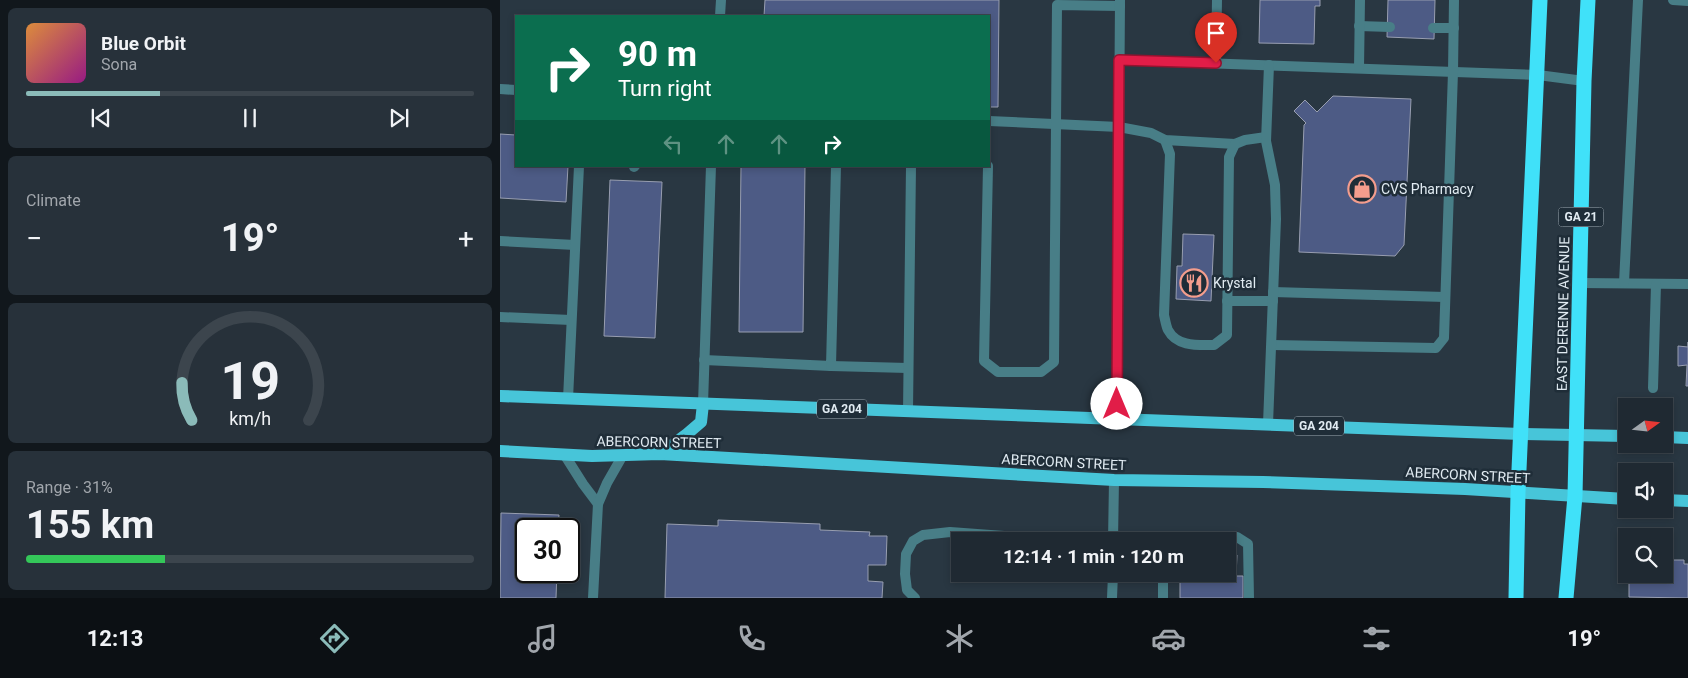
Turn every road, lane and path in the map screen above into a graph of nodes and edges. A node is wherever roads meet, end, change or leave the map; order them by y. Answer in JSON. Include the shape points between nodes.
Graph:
{"nodes":[{"id":1,"x":721,"y":0,"type":"edge"},
{"id":2,"x":1217,"y":0,"type":"edge"},
{"id":3,"x":1360,"y":0,"type":"edge"},
{"id":4,"x":1454,"y":0,"type":"edge"},
{"id":5,"x":1540,"y":0,"type":"edge"},
{"id":6,"x":1588,"y":0,"type":"edge"},
{"id":7,"x":1638,"y":0,"type":"edge"},
{"id":8,"x":1673,"y":0,"type":"edge"},
{"id":9,"x":1688,"y":1,"type":"edge"},
{"id":10,"x":1120,"y":3,"type":"edge"},
{"id":11,"x":720,"y":15,"type":"edge"},
{"id":12,"x":1360,"y":26,"type":"junction"},
{"id":13,"x":1390,"y":26,"type":"dead end"},
{"id":14,"x":1433,"y":28,"type":"dead end"},
{"id":15,"x":1454,"y":28,"type":"junction"},
{"id":16,"x":1119,"y":60,"type":"junction"},
{"id":17,"x":1216,"y":63,"type":"junction"},
{"id":18,"x":1269,"y":65,"type":"junction"},
{"id":19,"x":1359,"y":68,"type":"junction"},
{"id":20,"x":1453,"y":72,"type":"junction"},
{"id":21,"x":1538,"y":75,"type":"junction"},
{"id":22,"x":1584,"y":81,"type":"junction"},
{"id":23,"x":500,"y":89,"type":"edge"},
{"id":24,"x":515,"y":90,"type":"edge"},
{"id":25,"x":990,"y":121,"type":"edge"},
{"id":26,"x":1056,"y":124,"type":"junction"},
{"id":27,"x":1119,"y":127,"type":"junction"},
{"id":28,"x":1266,"y":137,"type":"junction"},
{"id":29,"x":1165,"y":140,"type":"junction"},
{"id":30,"x":1235,"y":144,"type":"junction"},
{"id":31,"x":579,"y":167,"type":"edge"},
{"id":32,"x":711,"y":167,"type":"edge"},
{"id":33,"x":836,"y":167,"type":"edge"},
{"id":34,"x":911,"y":167,"type":"edge"},
{"id":35,"x":988,"y":167,"type":"edge"},
{"id":36,"x":500,"y":241,"type":"edge"},
{"id":37,"x":576,"y":245,"type":"junction"},
{"id":38,"x":1580,"y":283,"type":"junction"},
{"id":39,"x":1624,"y":283,"type":"junction"},
{"id":40,"x":1656,"y":284,"type":"junction"},
{"id":41,"x":1688,"y":284,"type":"edge"},
{"id":42,"x":1273,"y":297,"type":"junction"},
{"id":43,"x":1445,"y":297,"type":"junction"},
{"id":44,"x":1227,"y":301,"type":"junction"},
{"id":45,"x":500,"y":317,"type":"edge"},
{"id":46,"x":572,"y":320,"type":"junction"},
{"id":47,"x":1272,"y":345,"type":"junction"},
{"id":48,"x":704,"y":360,"type":"junction"},
{"id":49,"x":831,"y":366,"type":"junction"},
{"id":50,"x":908,"y":368,"type":"junction"},
{"id":51,"x":1653,"y":388,"type":"dead end"},
{"id":52,"x":500,"y":396,"type":"edge"},
{"id":53,"x":568,"y":399,"type":"junction"},
{"id":54,"x":702,"y":404,"type":"junction"},
{"id":55,"x":908,"y":411,"type":"junction"},
{"id":56,"x":1116,"y":418,"type":"junction"},
{"id":57,"x":1268,"y":424,"type":"junction"},
{"id":58,"x":1520,"y":434,"type":"junction"},
{"id":59,"x":1576,"y":435,"type":"junction"},
{"id":60,"x":1618,"y":436,"type":"edge"},
{"id":61,"x":1673,"y":437,"type":"edge"},
{"id":62,"x":1688,"y":438,"type":"edge"},
{"id":63,"x":500,"y":451,"type":"edge"},
{"id":64,"x":564,"y":454,"type":"junction"},
{"id":65,"x":660,"y":454,"type":"junction"},
{"id":66,"x":623,"y":456,"type":"junction"},
{"id":67,"x":1114,"y":480,"type":"junction"},
{"id":68,"x":1518,"y":492,"type":"junction"},
{"id":69,"x":1574,"y":496,"type":"junction"},
{"id":70,"x":1618,"y":499,"type":"edge"},
{"id":71,"x":1673,"y":500,"type":"edge"},
{"id":72,"x":1688,"y":501,"type":"edge"},
{"id":73,"x":598,"y":504,"type":"junction"},
{"id":74,"x":951,"y":532,"type":"edge"},
{"id":75,"x":1113,"y":532,"type":"edge"},
{"id":76,"x":1236,"y":537,"type":"edge"},
{"id":77,"x":1112,"y":582,"type":"edge"},
{"id":78,"x":1163,"y":582,"type":"edge"},
{"id":79,"x":593,"y":598,"type":"edge"},
{"id":80,"x":915,"y":598,"type":"edge"},
{"id":81,"x":1112,"y":598,"type":"edge"},
{"id":82,"x":1163,"y":598,"type":"edge"},
{"id":83,"x":1249,"y":598,"type":"edge"},
{"id":84,"x":1516,"y":598,"type":"edge"},
{"id":85,"x":1566,"y":598,"type":"edge"}],
"edges":[{"from":1,"to":11,"type":"street"},
{"from":2,"to":17,"type":"street"},
{"from":3,"to":12,"type":"street"},
{"from":4,"to":15,"type":"street"},
{"from":5,"to":21,"type":"highway"},
{"from":6,"to":22,"type":"highway","name":"EAST DERENNE AVENUE","number":"GA 21"},
{"from":7,"to":39,"type":"street"},
{"from":8,"to":9,"type":"street"},
{"from":10,"to":16,"type":"street"},
{"from":10,"to":26,"type":"street","via":[[1057,5]]},
{"from":12,"to":13,"type":"street"},
{"from":12,"to":19,"type":"street"},
{"from":14,"to":15,"type":"street"},
{"from":15,"to":20,"type":"street"},
{"from":16,"to":17,"type":"street"},
{"from":16,"to":27,"type":"street"},
{"from":17,"to":18,"type":"street"},
{"from":18,"to":19,"type":"street"},
{"from":18,"to":28,"type":"street"},
{"from":19,"to":20,"type":"street"},
{"from":20,"to":21,"type":"street"},
{"from":20,"to":43,"type":"street"},
{"from":21,"to":22,"type":"street"},
{"from":21,"to":58,"type":"highway"},
{"from":22,"to":38,"type":"highway","name":"EAST DERENNE AVENUE","number":"GA 21"},
{"from":23,"to":24,"type":"street"},
{"from":25,"to":26,"type":"street"},
{"from":26,"to":27,"type":"street"},
{"from":26,"to":35,"type":"street","via":[[1054,362],[1042,372],[998,372],[984,362]]},
{"from":27,"to":29,"type":"street","via":[[1151,133]]},
{"from":27,"to":56,"type":"street"},
{"from":28,"to":30,"type":"street"},
{"from":28,"to":42,"type":"street","via":[[1275,186]]},
{"from":29,"to":30,"type":"street"},
{"from":29,"to":44,"type":"street","via":[[1170,154],[1164,315],[1167,330],[1176,341],[1214,345],[1227,335]]},
{"from":30,"to":44,"type":"street","via":[[1229,157]]},
{"from":31,"to":37,"type":"street"},
{"from":32,"to":48,"type":"street"},
{"from":33,"to":49,"type":"street"},
{"from":34,"to":50,"type":"street"},
{"from":36,"to":37,"type":"street"},
{"from":37,"to":46,"type":"street"},
{"from":38,"to":39,"type":"street"},
{"from":38,"to":59,"type":"highway","name":"EAST DERENNE AVENUE","number":"GA 21"},
{"from":39,"to":40,"type":"street"},
{"from":40,"to":41,"type":"street"},
{"from":40,"to":51,"type":"street"},
{"from":42,"to":43,"type":"street"},
{"from":42,"to":44,"type":"street"},
{"from":42,"to":47,"type":"street"},
{"from":43,"to":47,"type":"street","via":[[1444,338],[1436,348]]},
{"from":45,"to":46,"type":"street"},
{"from":46,"to":53,"type":"street"},
{"from":47,"to":57,"type":"street"},
{"from":48,"to":49,"type":"street"},
{"from":48,"to":54,"type":"street"},
{"from":49,"to":50,"type":"street"},
{"from":50,"to":55,"type":"street"},
{"from":52,"to":53,"type":"main road","number":"GA 204"},
{"from":53,"to":54,"type":"main road","number":"GA 204"},
{"from":54,"to":55,"type":"main road","number":"GA 204"},
{"from":54,"to":65,"type":"main road","via":[[701,422]]},
{"from":55,"to":56,"type":"main road","number":"GA 204"},
{"from":56,"to":57,"type":"main road","number":"GA 204"},
{"from":57,"to":58,"type":"main road","number":"GA 204"},
{"from":58,"to":59,"type":"main road","number":"GA 204"},
{"from":58,"to":68,"type":"highway"},
{"from":59,"to":60,"type":"main road"},
{"from":59,"to":69,"type":"highway","name":"EAST DERENNE AVENUE","number":"GA 21"},
{"from":61,"to":62,"type":"main road"},
{"from":63,"to":64,"type":"main road","name":"ABERCORN STREET"},
{"from":64,"to":66,"type":"main road","name":"ABERCORN STREET"},
{"from":64,"to":73,"type":"street"},
{"from":65,"to":66,"type":"main road","name":"ABERCORN STREET"},
{"from":65,"to":67,"type":"main road","name":"ABERCORN STREET"},
{"from":66,"to":73,"type":"street"},
{"from":67,"to":68,"type":"main road","name":"ABERCORN STREET"},
{"from":67,"to":75,"type":"street"},
{"from":68,"to":69,"type":"main road","name":"ABERCORN STREET"},
{"from":68,"to":84,"type":"highway"},
{"from":69,"to":70,"type":"main road","name":"ABERCORN STREET"},
{"from":69,"to":85,"type":"highway","name":"EAST DERENNE AVENUE"},
{"from":71,"to":72,"type":"main road"},
{"from":73,"to":79,"type":"street"},
{"from":74,"to":80,"type":"street","via":[[923,535],[913,541],[906,554],[905,574],[907,590]]},
{"from":76,"to":83,"type":"street","via":[[1248,544]]},
{"from":77,"to":81,"type":"street"},
{"from":78,"to":82,"type":"street"}]}
